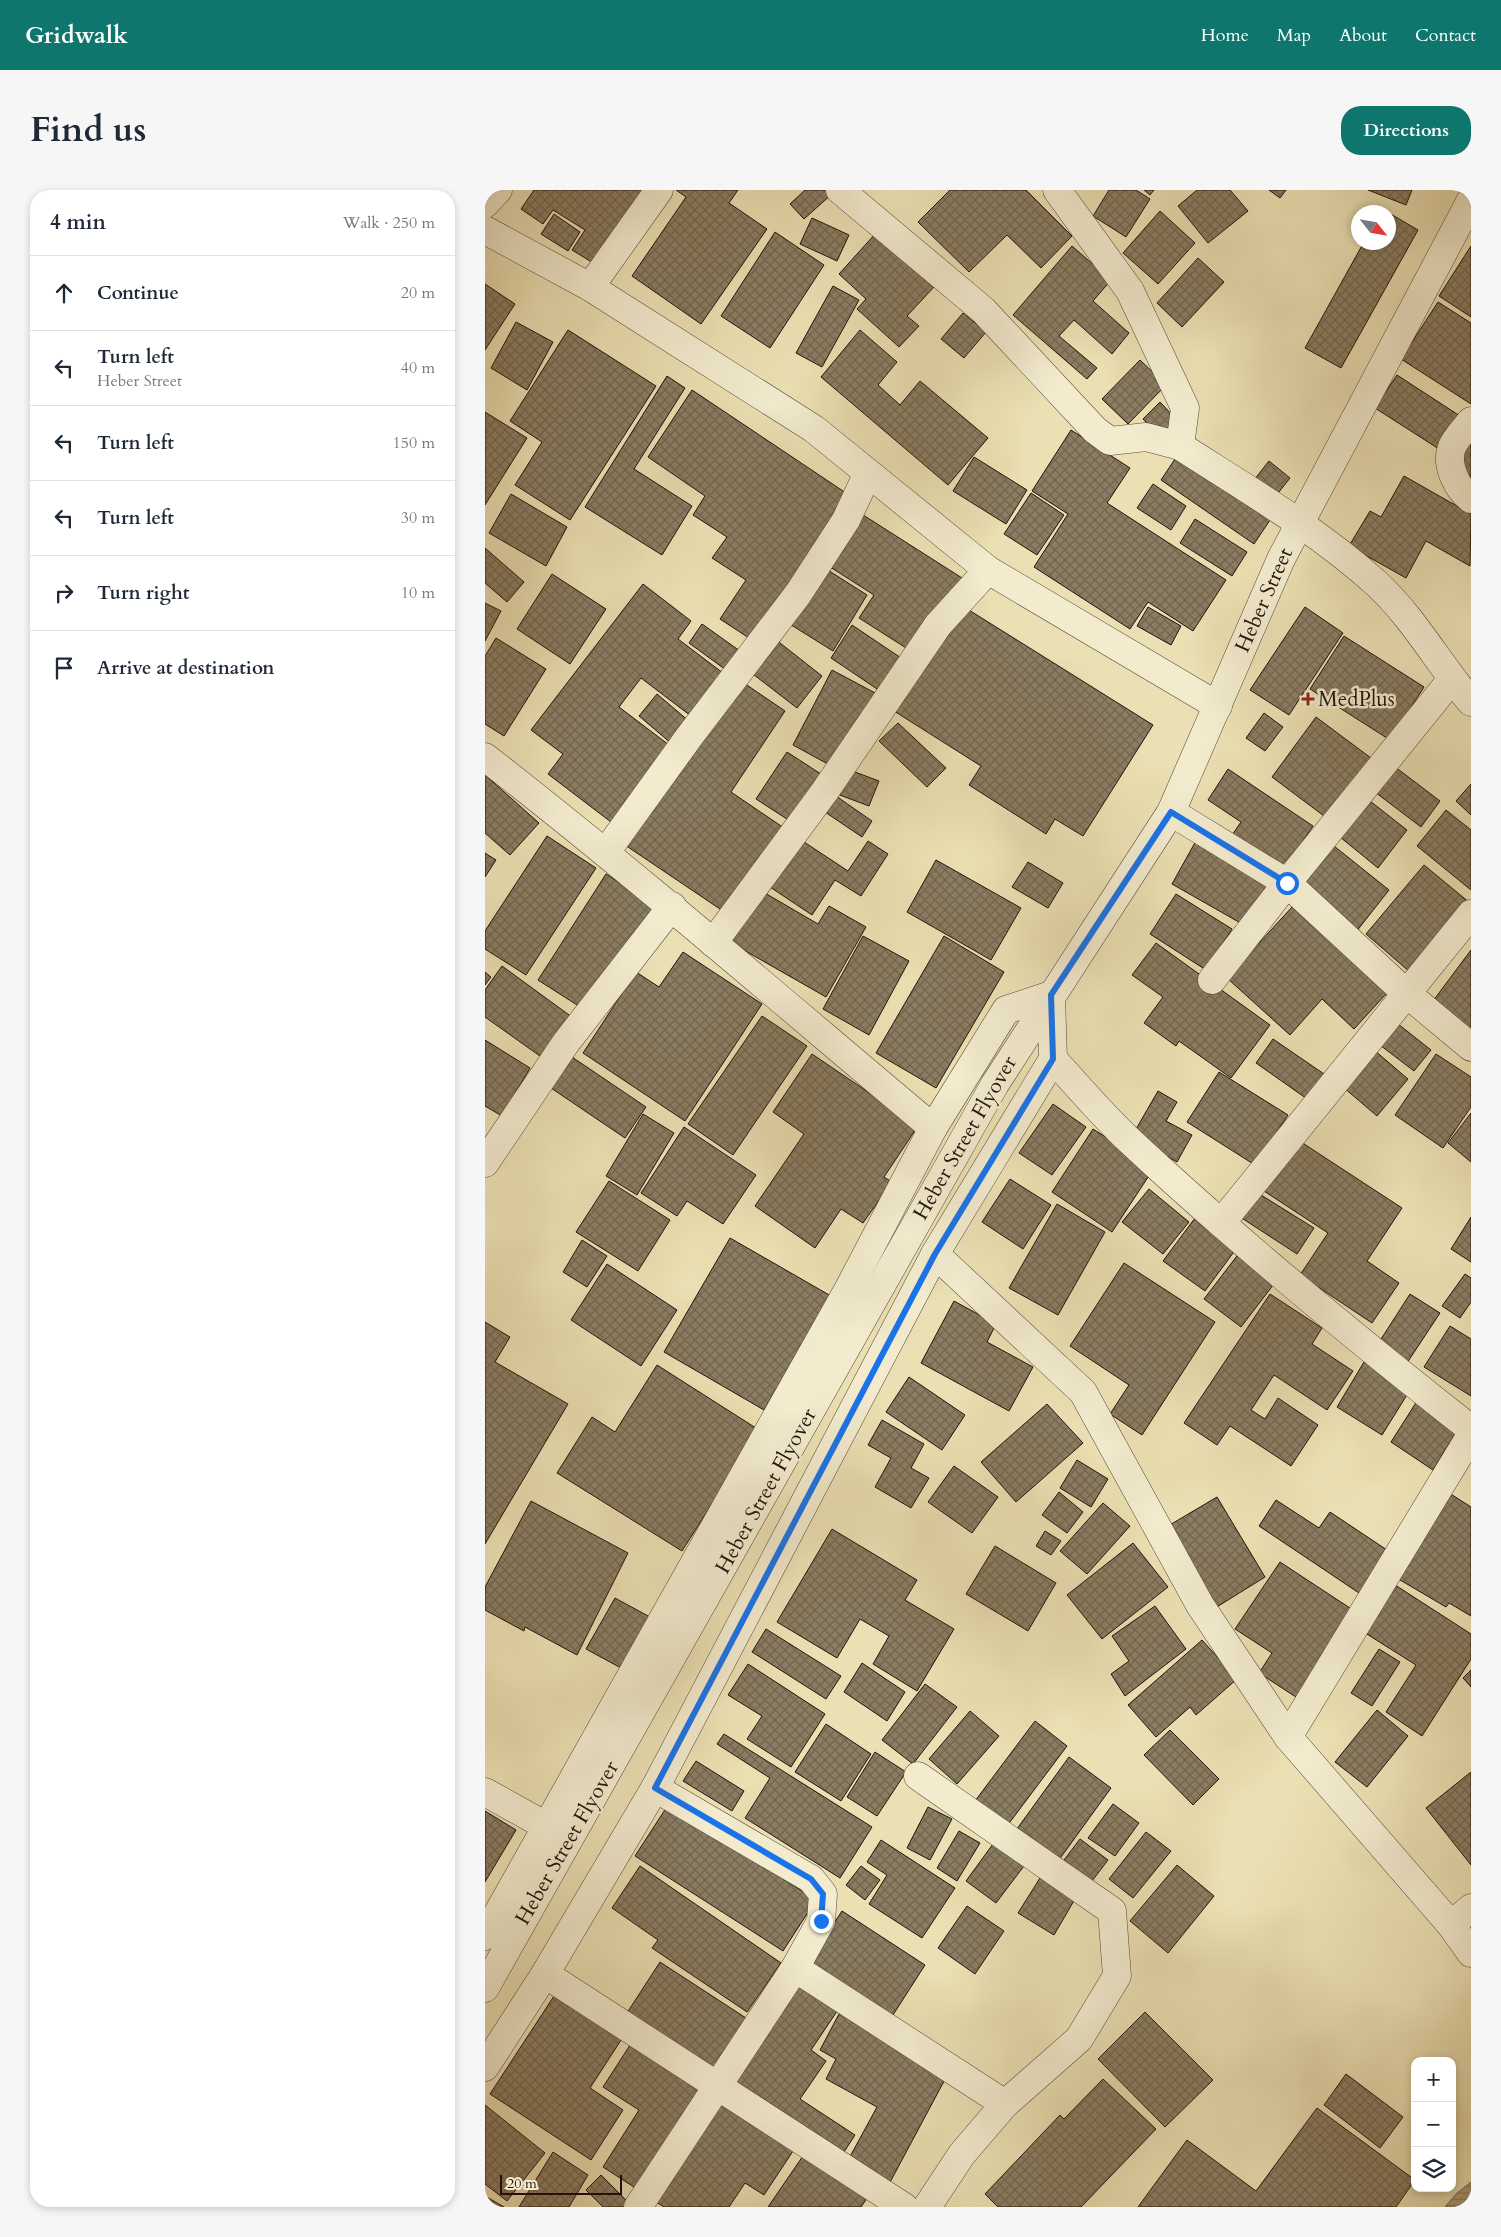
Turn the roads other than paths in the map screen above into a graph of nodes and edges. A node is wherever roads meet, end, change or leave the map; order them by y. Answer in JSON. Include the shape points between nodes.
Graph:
{"nodes":[{"id":1,"x":498,"y":190,"type":"edge"},
{"id":2,"x":659,"y":190,"type":"edge"},
{"id":3,"x":841,"y":190,"type":"edge"},
{"id":4,"x":1057,"y":190,"type":"edge"},
{"id":5,"x":1471,"y":200,"type":"edge"},
{"id":6,"x":485,"y":204,"type":"edge"},
{"id":7,"x":485,"y":230,"type":"edge"},
{"id":8,"x":590,"y":287,"type":"junction"},
{"id":9,"x":1471,"y":421,"type":"edge"},
{"id":10,"x":1180,"y":446,"type":"junction"},
{"id":11,"x":868,"y":472,"type":"junction"},
{"id":12,"x":1471,"y":499,"type":"edge"},
{"id":13,"x":1300,"y":523,"type":"junction"},
{"id":14,"x":989,"y":570,"type":"junction"},
{"id":15,"x":1452,"y":679,"type":"junction"},
{"id":16,"x":1471,"y":702,"type":"edge"},
{"id":17,"x":1218,"y":706,"type":"junction"},
{"id":18,"x":485,"y":756,"type":"edge"},
{"id":19,"x":1171,"y":812,"type":"junction"},
{"id":20,"x":606,"y":852,"type":"junction"},
{"id":21,"x":1287,"y":883,"type":"junction"},
{"id":22,"x":672,"y":906,"type":"junction"},
{"id":23,"x":1471,"y":914,"type":"edge"},
{"id":24,"x":713,"y":943,"type":"junction"},
{"id":25,"x":1212,"y":980,"type":"dead end"},
{"id":26,"x":1406,"y":993,"type":"junction"},
{"id":27,"x":1051,"y":995,"type":"junction"},
{"id":28,"x":1471,"y":1047,"type":"edge"},
{"id":29,"x":1053,"y":1059,"type":"junction"},
{"id":30,"x":933,"y":1128,"type":"junction"},
{"id":31,"x":485,"y":1163,"type":"edge"},
{"id":32,"x":1221,"y":1223,"type":"junction"},
{"id":33,"x":935,"y":1254,"type":"junction"},
{"id":34,"x":1471,"y":1429,"type":"edge"},
{"id":35,"x":1471,"y":1434,"type":"edge"},
{"id":36,"x":1287,"y":1737,"type":"junction"},
{"id":37,"x":918,"y":1776,"type":"dead end"},
{"id":38,"x":655,"y":1788,"type":"junction"},
{"id":39,"x":485,"y":1792,"type":"edge"},
{"id":40,"x":549,"y":1826,"type":"junction"},
{"id":41,"x":1471,"y":1908,"type":"edge"},
{"id":42,"x":1451,"y":1925,"type":"junction"},
{"id":43,"x":485,"y":1936,"type":"edge"},
{"id":44,"x":1471,"y":1953,"type":"edge"},
{"id":45,"x":795,"y":1968,"type":"junction"},
{"id":46,"x":545,"y":1974,"type":"junction"},
{"id":47,"x":485,"y":1988,"type":"edge"},
{"id":48,"x":485,"y":2067,"type":"edge"},
{"id":49,"x":716,"y":2086,"type":"junction"},
{"id":50,"x":1005,"y":2104,"type":"junction"},
{"id":51,"x":638,"y":2207,"type":"edge"},
{"id":52,"x":904,"y":2207,"type":"edge"},
{"id":53,"x":927,"y":2207,"type":"edge"}],
"edges":[{"from":1,"to":6,"type":"street"},
{"from":2,"to":8,"type":"street"},
{"from":3,"to":10,"type":"street","via":[[983,310],[1095,430],[1110,441],[1146,437]]},
{"from":4,"to":10,"type":"street","via":[[1130,291],[1185,408]]},
{"from":5,"to":13,"type":"street","name":"Heber Street"},
{"from":7,"to":8,"type":"street"},
{"from":8,"to":11,"type":"street","via":[[814,429]]},
{"from":9,"to":12,"type":"street","via":[[1452,447],[1451,470],[1465,495]]},
{"from":10,"to":13,"type":"street"},
{"from":11,"to":14,"type":"street"},
{"from":11,"to":20,"type":"street","via":[[846,520],[798,594]]},
{"from":13,"to":15,"type":"street","via":[[1377,584],[1414,624]]},
{"from":13,"to":17,"type":"street","name":"Heber Street","via":[[1281,559]]},
{"from":14,"to":17,"type":"street"},
{"from":14,"to":24,"type":"street","via":[[938,625],[825,791]]},
{"from":15,"to":16,"type":"street"},
{"from":15,"to":21,"type":"street"},
{"from":17,"to":19,"type":"street","name":"Heber Street"},
{"from":18,"to":20,"type":"street"},
{"from":19,"to":21,"type":"street"},
{"from":19,"to":27,"type":"street","name":"Heber Street"},
{"from":20,"to":22,"type":"street"},
{"from":21,"to":25,"type":"street"},
{"from":21,"to":26,"type":"street"},
{"from":22,"to":24,"type":"street"},
{"from":22,"to":31,"type":"street","via":[[565,1044]]},
{"from":23,"to":26,"type":"street"},
{"from":24,"to":30,"type":"street"},
{"from":26,"to":28,"type":"street"},
{"from":26,"to":32,"type":"street"},
{"from":27,"to":29,"type":"street"},
{"from":27,"to":30,"type":"street","via":[[1006,1010]]},
{"from":27,"to":47,"type":"street","name":"Heber Street Flyover","via":[[995,1084]]},
{"from":29,"to":32,"type":"street","via":[[1129,1140]]},
{"from":29,"to":33,"type":"street"},
{"from":30,"to":40,"type":"street","via":[[849,1288]]},
{"from":32,"to":34,"type":"street","via":[[1332,1320]]},
{"from":33,"to":36,"type":"street","via":[[1083,1392],[1199,1605]]},
{"from":33,"to":38,"type":"street"},
{"from":35,"to":36,"type":"street"},
{"from":36,"to":42,"type":"street"},
{"from":37,"to":50,"type":"street","via":[[1112,1911],[1117,1976],[1079,2039]]},
{"from":38,"to":45,"type":"street","via":[[811,1879],[823,1894],[821,1921]]},
{"from":38,"to":46,"type":"street"},
{"from":39,"to":40,"type":"street"},
{"from":40,"to":43,"type":"street"},
{"from":41,"to":42,"type":"street"},
{"from":42,"to":44,"type":"street"},
{"from":45,"to":49,"type":"street"},
{"from":45,"to":50,"type":"street"},
{"from":46,"to":48,"type":"street"},
{"from":46,"to":49,"type":"street"},
{"from":49,"to":51,"type":"street"},
{"from":49,"to":52,"type":"street"},
{"from":50,"to":53,"type":"street","via":[[962,2154]]}]}
